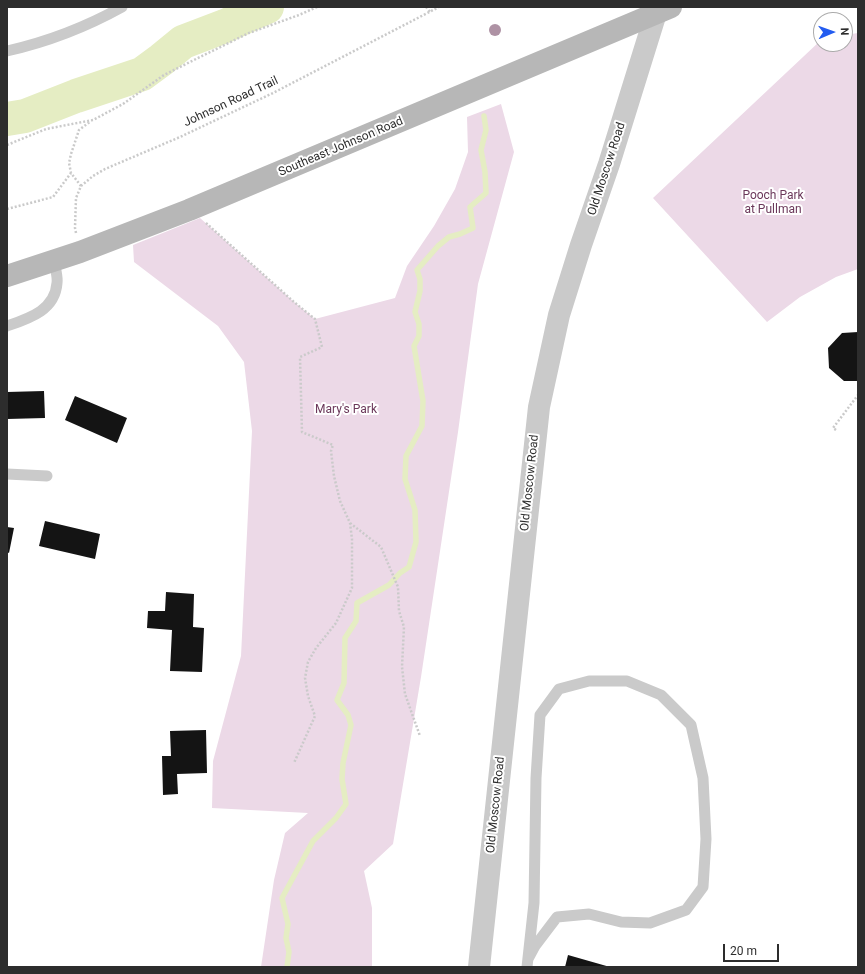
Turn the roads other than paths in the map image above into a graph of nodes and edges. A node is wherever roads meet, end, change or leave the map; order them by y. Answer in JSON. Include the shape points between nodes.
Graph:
{"nodes":[{"id":1,"x":122,"y":7,"type":"edge"},
{"id":2,"x":663,"y":10,"type":"edge"},
{"id":3,"x":7,"y":52,"type":"edge"},
{"id":4,"x":54,"y":261,"type":"junction"},
{"id":5,"x":7,"y":276,"type":"edge"},
{"id":6,"x":7,"y":326,"type":"edge"},
{"id":7,"x":7,"y":474,"type":"edge"},
{"id":8,"x":47,"y":476,"type":"dead end"},
{"id":9,"x":527,"y":963,"type":"edge"},
{"id":10,"x":479,"y":967,"type":"edge"}],
"edges":[{"from":1,"to":3,"type":"lane","via":[[81,28]]},
{"from":2,"to":4,"type":"street","name":"Southeast Johnson Road","via":[[189,210]]},
{"from":2,"to":10,"type":"street","name":"Old Moscow Road","via":[[559,315],[539,406]]},
{"from":4,"to":5,"type":"street","name":"Southeast Johnson Road"},
{"from":4,"to":6,"type":"lane","via":[[58,283],[52,301],[33,318]]},
{"from":7,"to":8,"type":"lane"},
{"from":9,"to":9,"type":"lane","via":[[534,904],[540,715],[559,689],[589,681],[627,681],[661,695],[691,725],[704,778],[706,840],[703,887],[686,910],[650,923],[621,922],[588,914],[557,917],[535,946]]}]}
